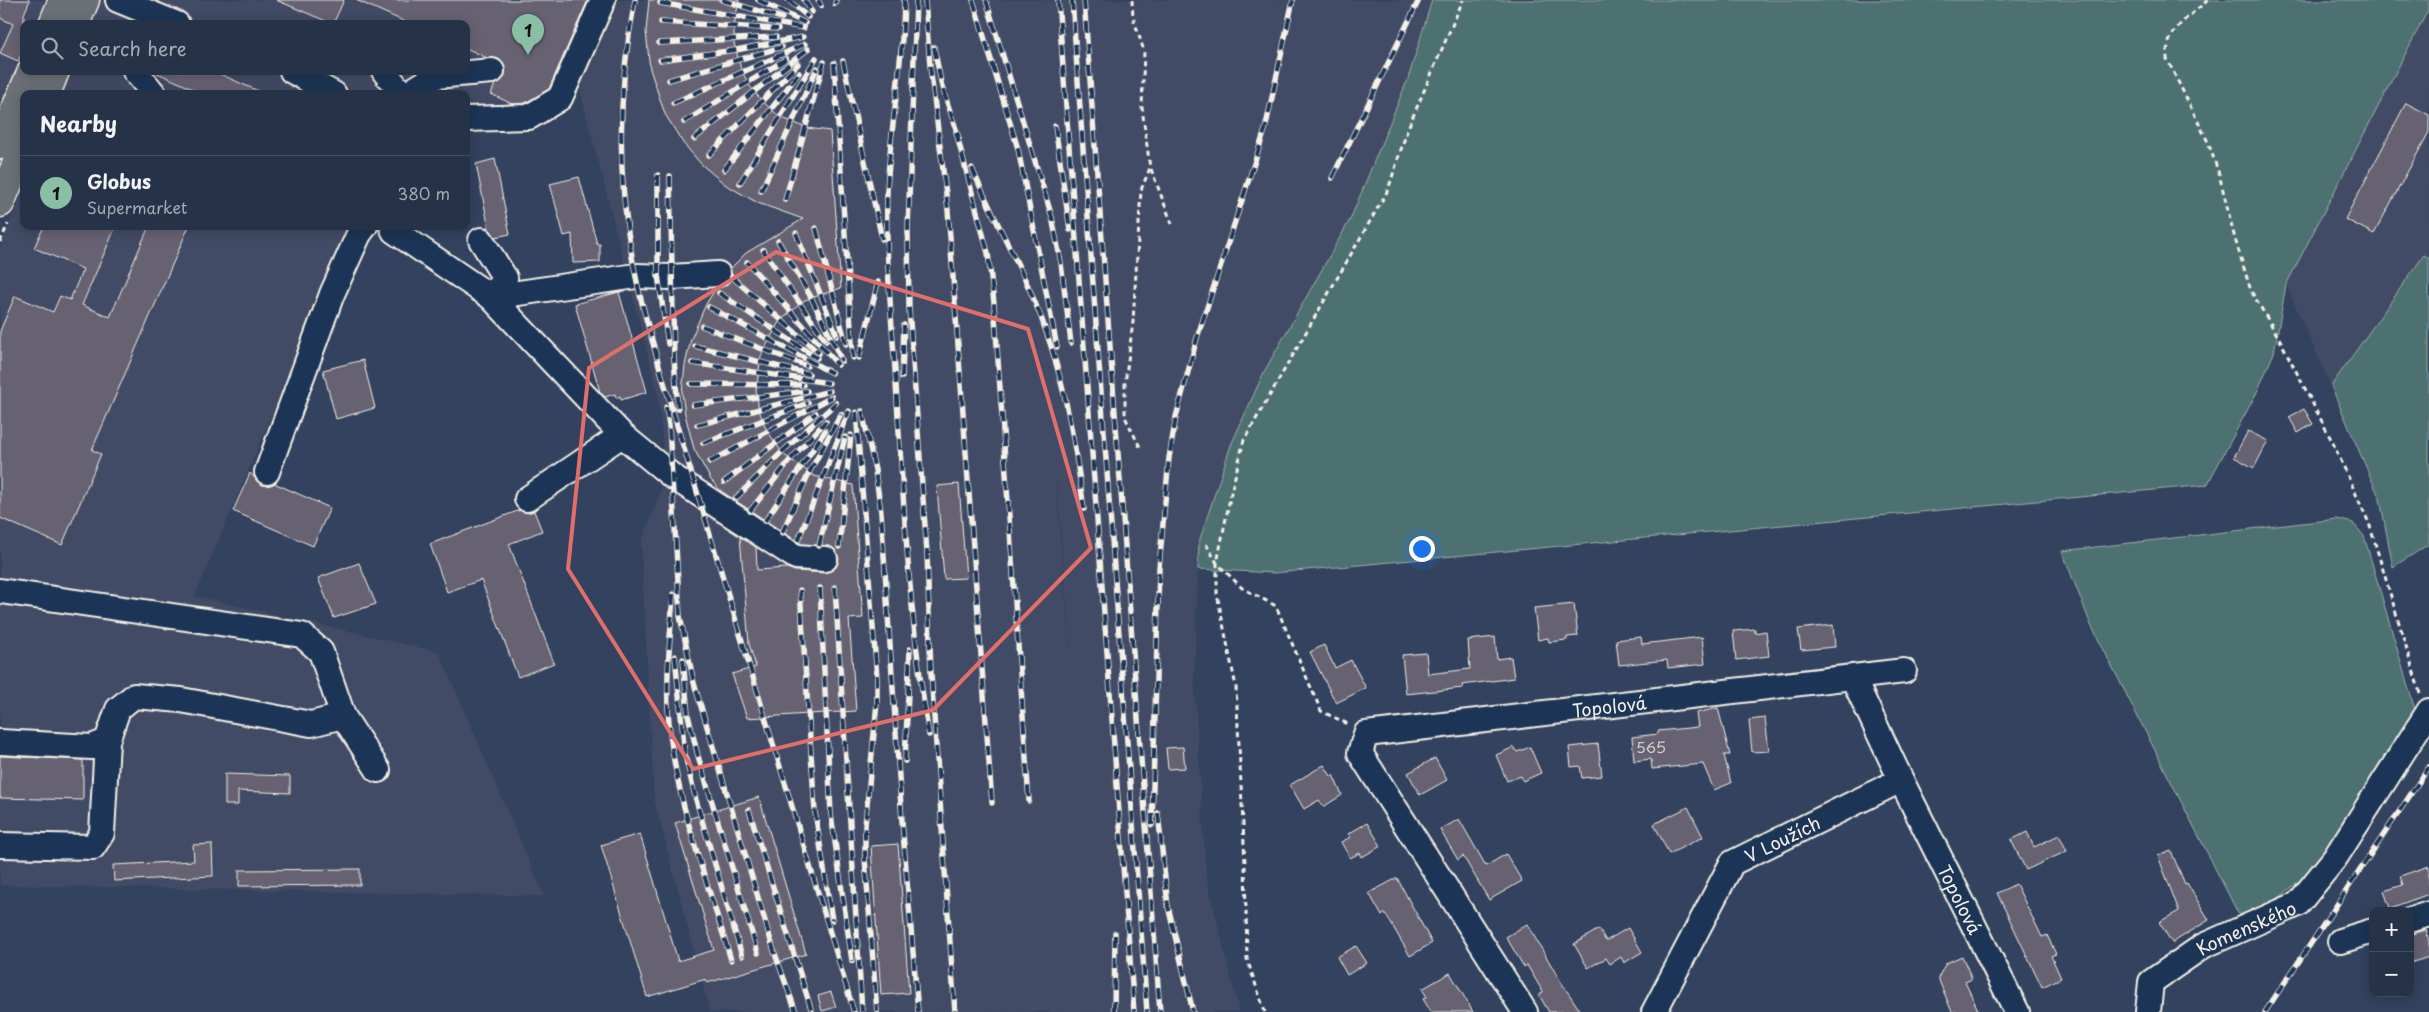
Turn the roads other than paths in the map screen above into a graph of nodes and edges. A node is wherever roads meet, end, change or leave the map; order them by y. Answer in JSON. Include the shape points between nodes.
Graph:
{"nodes":[{"id":1,"x":63,"y":0,"type":"edge"},
{"id":2,"x":85,"y":0,"type":"edge"},
{"id":3,"x":118,"y":0,"type":"edge"},
{"id":4,"x":603,"y":0,"type":"edge"},
{"id":5,"x":153,"y":5,"type":"edge"},
{"id":6,"x":55,"y":20,"type":"edge"},
{"id":7,"x":77,"y":20,"type":"edge"},
{"id":8,"x":172,"y":20,"type":"edge"},
{"id":9,"x":492,"y":70,"type":"dead end"},
{"id":10,"x":470,"y":72,"type":"edge"},
{"id":11,"x":30,"y":75,"type":"edge"},
{"id":12,"x":53,"y":75,"type":"edge"},
{"id":13,"x":138,"y":75,"type":"edge"},
{"id":14,"x":300,"y":75,"type":"edge"},
{"id":15,"x":387,"y":75,"type":"edge"},
{"id":16,"x":445,"y":75,"type":"edge"},
{"id":17,"x":24,"y":90,"type":"edge"},
{"id":18,"x":48,"y":90,"type":"edge"},
{"id":19,"x":151,"y":90,"type":"edge"},
{"id":20,"x":327,"y":90,"type":"edge"},
{"id":21,"x":399,"y":90,"type":"edge"},
{"id":22,"x":413,"y":90,"type":"edge"},
{"id":23,"x":20,"y":99,"type":"edge"},
{"id":24,"x":470,"y":120,"type":"edge"},
{"id":25,"x":0,"y":145,"type":"edge"},
{"id":26,"x":20,"y":156,"type":"edge"},
{"id":27,"x":0,"y":203,"type":"edge"},
{"id":28,"x":362,"y":230,"type":"edge"},
{"id":29,"x":394,"y":230,"type":"edge"},
{"id":30,"x":481,"y":240,"type":"dead end"},
{"id":31,"x":718,"y":274,"type":"dead end"},
{"id":32,"x":491,"y":297,"type":"junction"},
{"id":33,"x":622,"y":435,"type":"junction"},
{"id":34,"x":268,"y":472,"type":"dead end"},
{"id":35,"x":527,"y":499,"type":"dead end"},
{"id":36,"x":825,"y":559,"type":"dead end"},
{"id":37,"x":0,"y":591,"type":"edge"},
{"id":38,"x":1904,"y":671,"type":"dead end"},
{"id":39,"x":1853,"y":678,"type":"junction"},
{"id":40,"x":343,"y":716,"type":"junction"},
{"id":41,"x":2422,"y":722,"type":"edge"},
{"id":42,"x":108,"y":740,"type":"junction"},
{"id":43,"x":0,"y":742,"type":"edge"},
{"id":44,"x":378,"y":770,"type":"dead end"},
{"id":45,"x":1901,"y":780,"type":"junction"},
{"id":46,"x":0,"y":845,"type":"edge"},
{"id":47,"x":2429,"y":914,"type":"edge"},
{"id":48,"x":2414,"y":919,"type":"edge"},
{"id":49,"x":2369,"y":932,"type":"edge"},
{"id":50,"x":2340,"y":941,"type":"dead end"},
{"id":51,"x":1525,"y":1012,"type":"edge"},
{"id":52,"x":1654,"y":1012,"type":"edge"},
{"id":53,"x":2017,"y":1012,"type":"edge"},
{"id":54,"x":2148,"y":1012,"type":"edge"}],
"edges":[{"from":1,"to":6,"type":"highway"},
{"from":2,"to":7,"type":"highway"},
{"from":3,"to":5,"type":"street"},
{"from":4,"to":24,"type":"street","via":[[560,98],[529,117]]},
{"from":5,"to":8,"type":"street"},
{"from":9,"to":10,"type":"street"},
{"from":11,"to":17,"type":"highway"},
{"from":12,"to":18,"type":"highway"},
{"from":13,"to":19,"type":"street"},
{"from":14,"to":20,"type":"street"},
{"from":15,"to":21,"type":"street"},
{"from":16,"to":22,"type":"street","via":[[436,76]]},
{"from":23,"to":25,"type":"highway"},
{"from":26,"to":27,"type":"highway"},
{"from":28,"to":34,"type":"street","via":[[332,294]]},
{"from":29,"to":32,"type":"street"},
{"from":30,"to":32,"type":"street","via":[[505,278]]},
{"from":31,"to":32,"type":"street","via":[[636,276]]},
{"from":32,"to":33,"type":"street"},
{"from":33,"to":35,"type":"street"},
{"from":33,"to":36,"type":"street","via":[[672,476],[796,557]]},
{"from":37,"to":40,"type":"street","via":[[302,635],[322,652]]},
{"from":38,"to":39,"type":"street","name":"Topolová"},
{"from":39,"to":45,"type":"street","name":"Topolová"},
{"from":39,"to":51,"type":"street","name":"Topolová","via":[[1366,734],[1360,753]]},
{"from":40,"to":42,"type":"street","via":[[311,724],[181,700],[134,696],[118,709]]},
{"from":40,"to":44,"type":"street"},
{"from":41,"to":54,"type":"street","name":"Komenského","via":[[2335,858],[2298,904],[2203,946],[2151,982]]},
{"from":42,"to":43,"type":"street","via":[[92,747]]},
{"from":42,"to":46,"type":"street","via":[[102,833],[93,847]]},
{"from":45,"to":52,"type":"street","name":"V Loužích","via":[[1732,863]]},
{"from":45,"to":53,"type":"street","name":"Topolová"},
{"from":47,"to":48,"type":"street"},
{"from":49,"to":50,"type":"street"}]}
